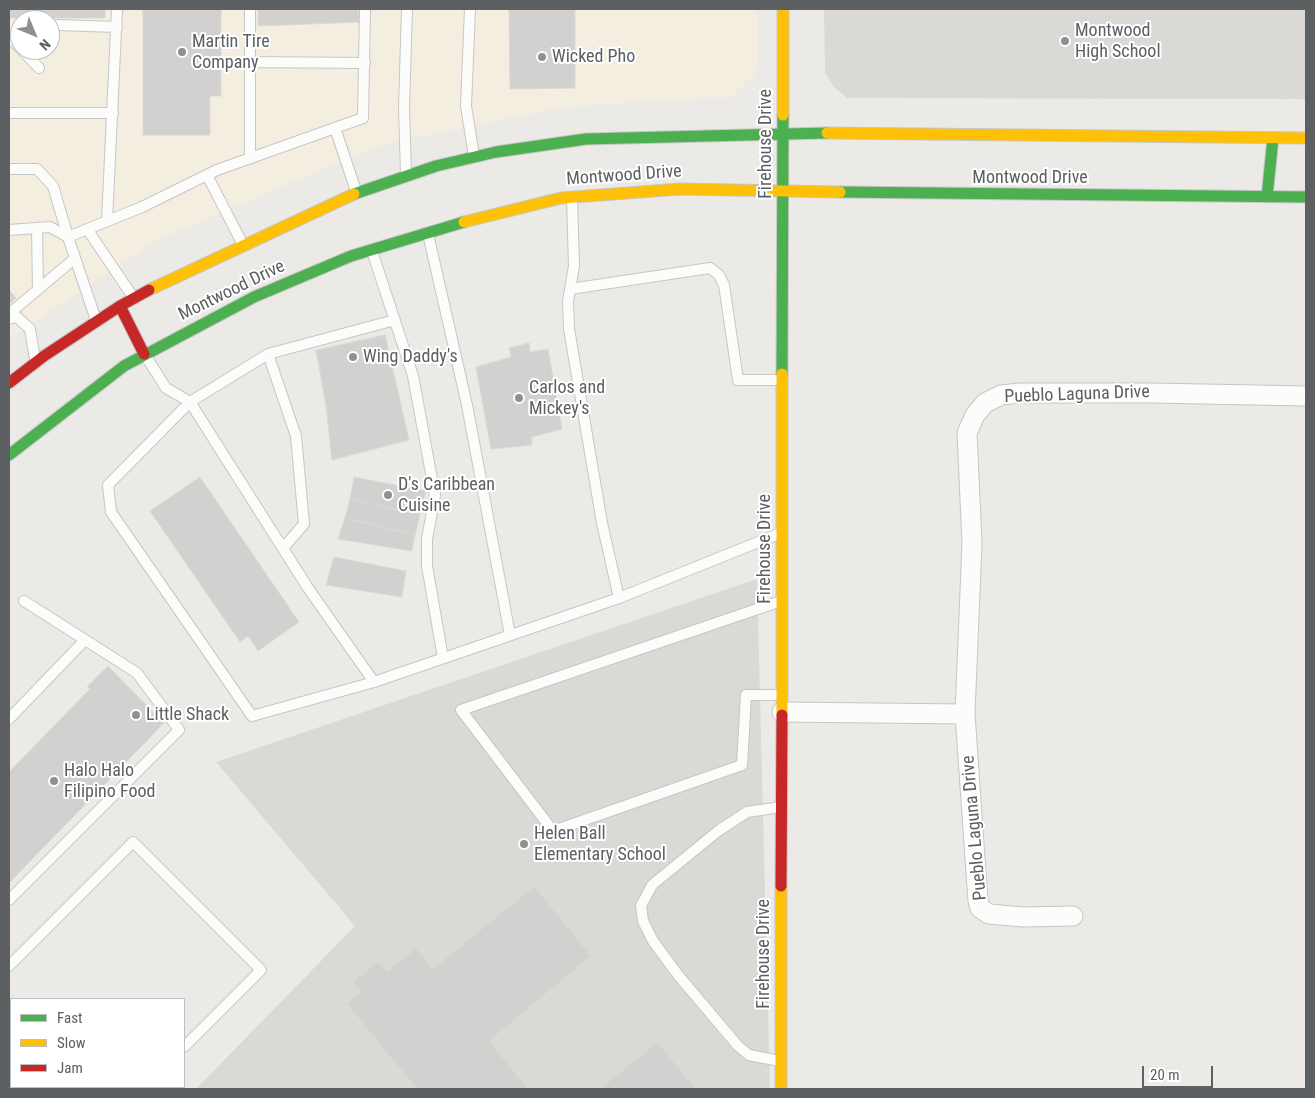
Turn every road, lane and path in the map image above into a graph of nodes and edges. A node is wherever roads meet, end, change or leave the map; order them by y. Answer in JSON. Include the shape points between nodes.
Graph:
{"nodes":[{"id":1,"x":117,"y":9,"type":"edge"},
{"id":2,"x":250,"y":9,"type":"edge"},
{"id":3,"x":365,"y":9,"type":"edge"},
{"id":4,"x":407,"y":9,"type":"edge"},
{"id":5,"x":470,"y":9,"type":"edge"},
{"id":6,"x":783,"y":9,"type":"edge"},
{"id":7,"x":60,"y":25,"type":"edge"},
{"id":8,"x":116,"y":27,"type":"junction"},
{"id":9,"x":32,"y":60,"type":"edge"},
{"id":10,"x":250,"y":62,"type":"junction"},
{"id":11,"x":365,"y":63,"type":"junction"},
{"id":12,"x":39,"y":68,"type":"dead end"},
{"id":13,"x":9,"y":113,"type":"edge"},
{"id":14,"x":112,"y":113,"type":"junction"},
{"id":15,"x":335,"y":128,"type":"junction"},
{"id":16,"x":783,"y":133,"type":"junction"},
{"id":17,"x":1274,"y":138,"type":"junction"},
{"id":18,"x":1306,"y":138,"type":"edge"},
{"id":19,"x":474,"y":157,"type":"junction"},
{"id":20,"x":250,"y":158,"type":"junction"},
{"id":21,"x":9,"y":169,"type":"edge"},
{"id":22,"x":207,"y":175,"type":"junction"},
{"id":23,"x":406,"y":176,"type":"junction"},
{"id":24,"x":783,"y":190,"type":"junction"},
{"id":25,"x":357,"y":193,"type":"junction"},
{"id":26,"x":572,"y":197,"type":"junction"},
{"id":27,"x":1267,"y":197,"type":"junction"},
{"id":28,"x":1306,"y":197,"type":"edge"},
{"id":29,"x":107,"y":221,"type":"junction"},
{"id":30,"x":37,"y":228,"type":"junction"},
{"id":31,"x":9,"y":230,"type":"edge"},
{"id":32,"x":87,"y":230,"type":"junction"},
{"id":33,"x":427,"y":233,"type":"junction"},
{"id":34,"x":68,"y":238,"type":"junction"},
{"id":35,"x":243,"y":246,"type":"junction"},
{"id":36,"x":372,"y":250,"type":"junction"},
{"id":37,"x":74,"y":258,"type":"junction"},
{"id":38,"x":38,"y":289,"type":"junction"},
{"id":39,"x":570,"y":289,"type":"junction"},
{"id":40,"x":134,"y":299,"type":"junction"},
{"id":41,"x":120,"y":306,"type":"junction"},
{"id":42,"x":9,"y":314,"type":"edge"},
{"id":43,"x":9,"y":319,"type":"edge"},
{"id":44,"x":395,"y":320,"type":"junction"},
{"id":45,"x":97,"y":321,"type":"junction"},
{"id":46,"x":144,"y":354,"type":"junction"},
{"id":47,"x":268,"y":354,"type":"junction"},
{"id":48,"x":35,"y":362,"type":"junction"},
{"id":49,"x":782,"y":380,"type":"junction"},
{"id":50,"x":9,"y":383,"type":"edge"},
{"id":51,"x":1306,"y":396,"type":"edge"},
{"id":52,"x":190,"y":402,"type":"junction"},
{"id":53,"x":9,"y":455,"type":"edge"},
{"id":54,"x":782,"y":533,"type":"junction"},
{"id":55,"x":284,"y":547,"type":"junction"},
{"id":56,"x":619,"y":598,"type":"junction"},
{"id":57,"x":24,"y":601,"type":"dead end"},
{"id":58,"x":782,"y":601,"type":"junction"},
{"id":59,"x":510,"y":635,"type":"junction"},
{"id":60,"x":85,"y":640,"type":"junction"},
{"id":61,"x":443,"y":658,"type":"junction"},
{"id":62,"x":374,"y":682,"type":"junction"},
{"id":63,"x":782,"y":703,"type":"junction"},
{"id":64,"x":965,"y":714,"type":"junction"},
{"id":65,"x":9,"y":719,"type":"edge"},
{"id":66,"x":782,"y":807,"type":"junction"},
{"id":67,"x":9,"y":900,"type":"edge"},
{"id":68,"x":1073,"y":916,"type":"dead end"},
{"id":69,"x":9,"y":966,"type":"edge"},
{"id":70,"x":185,"y":1046,"type":"edge"},
{"id":71,"x":781,"y":1061,"type":"junction"},
{"id":72,"x":781,"y":1089,"type":"edge"}],
"edges":[{"from":1,"to":8,"type":"lane"},
{"from":2,"to":10,"type":"lane"},
{"from":3,"to":11,"type":"lane"},
{"from":4,"to":23,"type":"lane"},
{"from":5,"to":19,"type":"lane","via":[[466,106]]},
{"from":6,"to":16,"type":"main road","name":"Firehouse Drive"},
{"from":7,"to":8,"type":"lane"},
{"from":8,"to":14,"type":"lane"},
{"from":9,"to":12,"type":"lane"},
{"from":10,"to":11,"type":"lane"},
{"from":10,"to":20,"type":"lane"},
{"from":11,"to":15,"type":"lane","via":[[363,118]]},
{"from":13,"to":14,"type":"lane"},
{"from":14,"to":29,"type":"lane"},
{"from":15,"to":20,"type":"lane"},
{"from":15,"to":25,"type":"lane"},
{"from":16,"to":17,"type":"main road","name":"Montwood Drive"},
{"from":16,"to":19,"type":"main road","name":"Montwood Drive","via":[[586,139]]},
{"from":16,"to":24,"type":"main road","name":"Firehouse Drive"},
{"from":17,"to":18,"type":"main road","name":"Montwood Drive"},
{"from":17,"to":27,"type":"main road"},
{"from":19,"to":23,"type":"main road","name":"Montwood Drive"},
{"from":20,"to":22,"type":"lane"},
{"from":21,"to":34,"type":"lane","via":[[37,169],[53,186]]},
{"from":22,"to":29,"type":"lane"},
{"from":22,"to":35,"type":"lane"},
{"from":23,"to":25,"type":"main road","name":"Montwood Drive"},
{"from":24,"to":26,"type":"main road","name":"Montwood Drive","via":[[680,189]]},
{"from":24,"to":27,"type":"main road","name":"Montwood Drive"},
{"from":24,"to":49,"type":"main road","name":"Firehouse Drive"},
{"from":25,"to":35,"type":"main road","name":"Montwood Drive","via":[[301,216]]},
{"from":26,"to":33,"type":"main road","name":"Montwood Drive","via":[[494,213]]},
{"from":26,"to":39,"type":"lane","via":[[574,266]]},
{"from":27,"to":28,"type":"main road","name":"Montwood Drive"},
{"from":29,"to":32,"type":"lane"},
{"from":30,"to":31,"type":"lane"},
{"from":30,"to":34,"type":"lane","via":[[50,227]]},
{"from":30,"to":38,"type":"lane"},
{"from":32,"to":34,"type":"lane"},
{"from":32,"to":40,"type":"lane"},
{"from":33,"to":36,"type":"main road","name":"Montwood Drive"},
{"from":33,"to":59,"type":"lane","via":[[467,405]]},
{"from":34,"to":37,"type":"lane"},
{"from":35,"to":40,"type":"main road","name":"Montwood Drive"},
{"from":36,"to":44,"type":"lane"},
{"from":36,"to":46,"type":"main road","name":"Montwood Drive","via":[[254,297]]},
{"from":37,"to":38,"type":"lane"},
{"from":37,"to":45,"type":"lane"},
{"from":38,"to":42,"type":"lane"},
{"from":39,"to":49,"type":"lane","via":[[710,268],[724,285],[738,380]]},
{"from":39,"to":56,"type":"lane","via":[[572,348],[602,523]]},
{"from":40,"to":41,"type":"main road","name":"Montwood Drive"},
{"from":41,"to":45,"type":"main road","name":"Montwood Drive"},
{"from":41,"to":46,"type":"main road"},
{"from":43,"to":48,"type":"lane","via":[[17,317],[30,329]]},
{"from":44,"to":47,"type":"lane"},
{"from":44,"to":61,"type":"lane","via":[[413,376],[435,495],[427,539],[427,566]]},
{"from":45,"to":48,"type":"main road","name":"Montwood Drive"},
{"from":46,"to":52,"type":"lane","via":[[166,388]]},
{"from":46,"to":53,"type":"main road","name":"Montwood Drive"},
{"from":47,"to":52,"type":"lane"},
{"from":47,"to":55,"type":"lane","via":[[296,436],[304,524]]},
{"from":48,"to":50,"type":"main road","name":"Montwood Drive"},
{"from":49,"to":54,"type":"main road","name":"Firehouse Drive"},
{"from":51,"to":64,"type":"street","name":"Pueblo Laguna Drive","via":[[1020,393],[1001,395],[985,404],[975,415],[967,433],[972,543]]},
{"from":52,"to":55,"type":"lane"},
{"from":52,"to":62,"type":"lane","via":[[108,485],[111,512],[252,716]]},
{"from":54,"to":56,"type":"lane"},
{"from":54,"to":58,"type":"main road","name":"Firehouse Drive"},
{"from":55,"to":62,"type":"lane","via":[[308,588]]},
{"from":56,"to":59,"type":"lane"},
{"from":57,"to":60,"type":"lane"},
{"from":58,"to":63,"type":"main road","name":"Firehouse Drive"},
{"from":58,"to":63,"type":"lane","via":[[461,710],[553,831],[742,765],[746,695]]},
{"from":59,"to":61,"type":"lane"},
{"from":60,"to":65,"type":"lane"},
{"from":60,"to":67,"type":"lane","via":[[137,673],[179,730]]},
{"from":61,"to":62,"type":"lane"},
{"from":63,"to":64,"type":"street"},
{"from":63,"to":66,"type":"main road","name":"Firehouse Drive"},
{"from":64,"to":68,"type":"street","name":"Pueblo Laguna Drive","via":[[980,908],[989,914],[1023,917]]},
{"from":66,"to":71,"type":"main road","name":"Firehouse Drive"},
{"from":66,"to":71,"type":"lane","via":[[747,812],[718,832],[652,885],[641,906],[643,921],[654,941],[738,1046],[749,1055]]},
{"from":69,"to":70,"type":"lane","via":[[133,842],[261,970]]},
{"from":71,"to":72,"type":"main road","name":"Firehouse Drive"}]}
